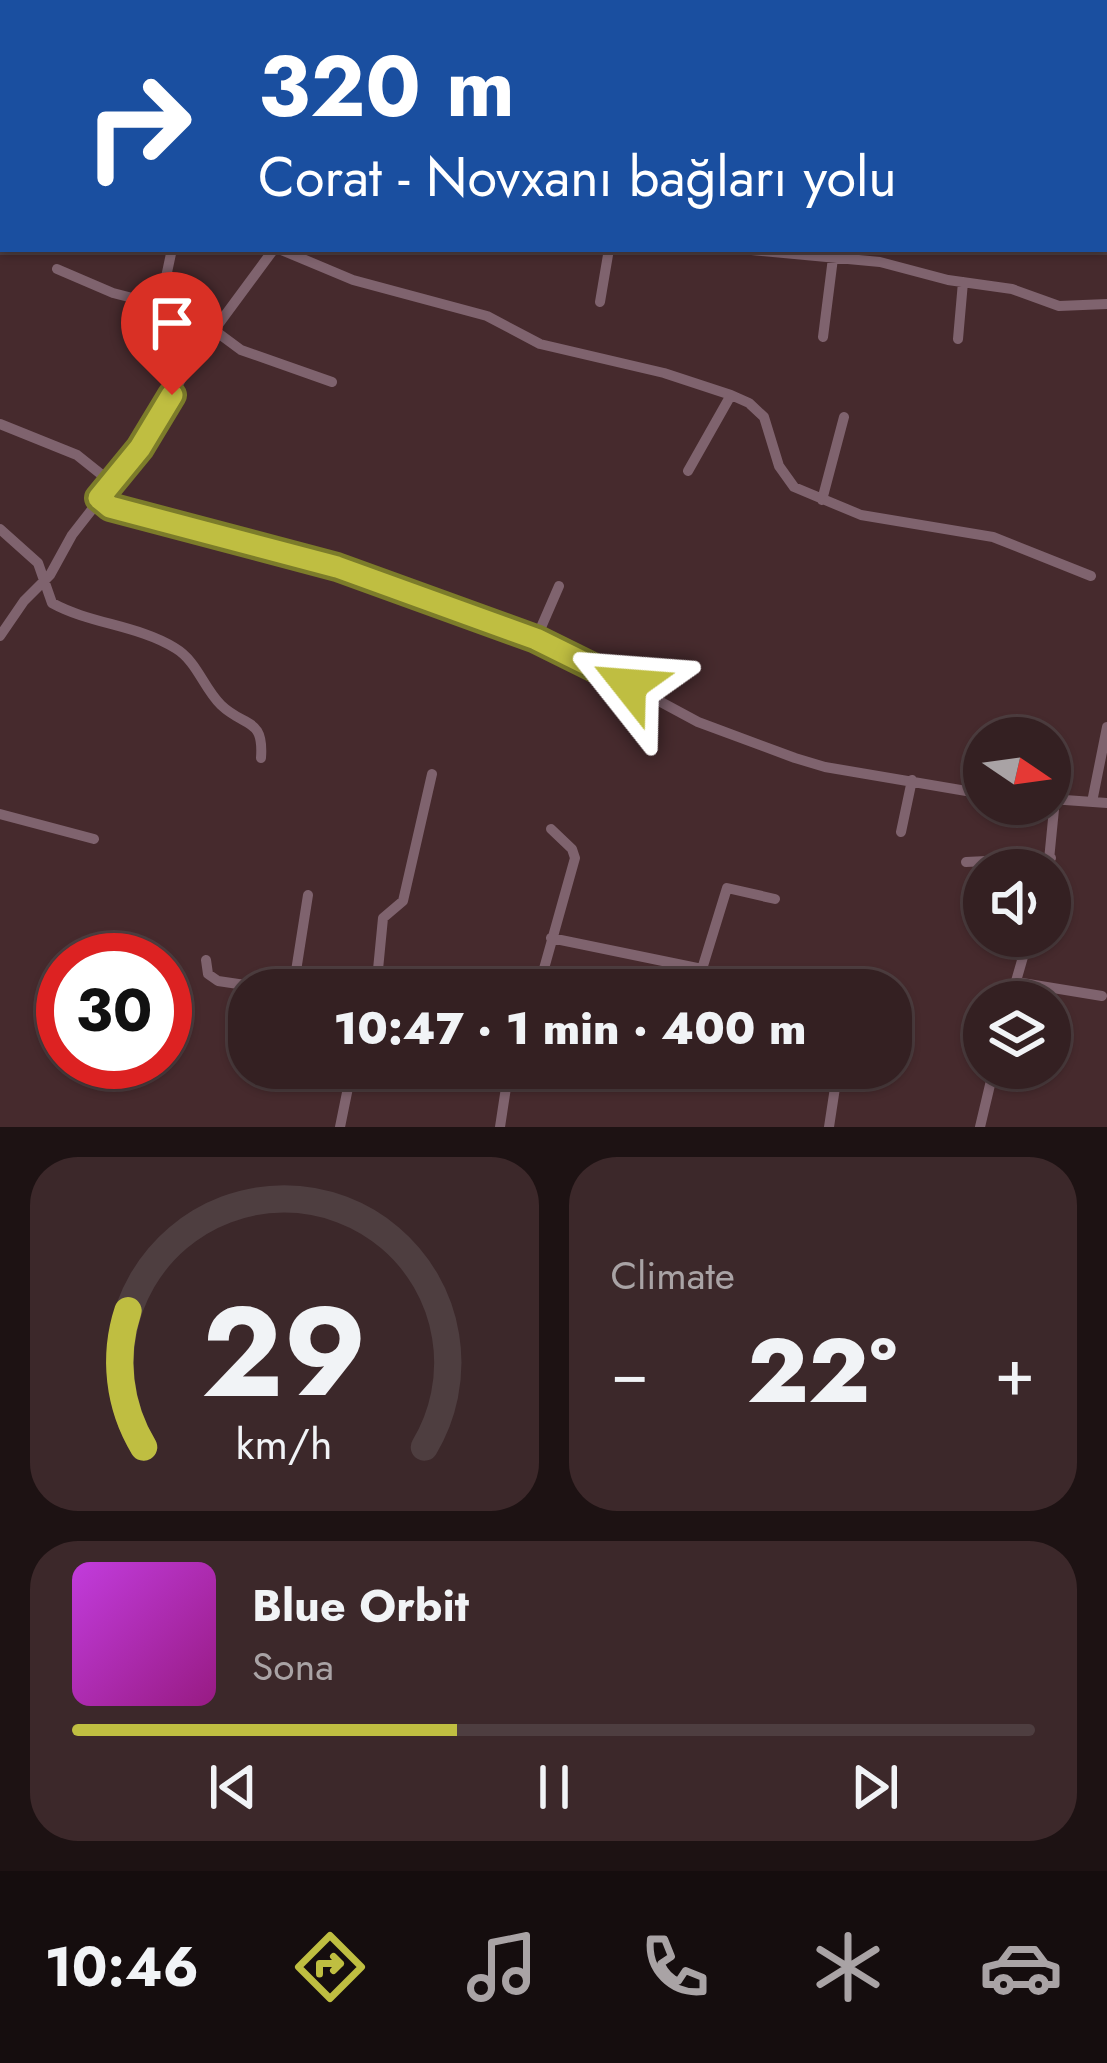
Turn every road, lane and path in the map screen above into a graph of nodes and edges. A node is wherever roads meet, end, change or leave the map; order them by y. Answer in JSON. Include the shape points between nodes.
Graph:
{"nodes":[{"id":1,"x":171,"y":252,"type":"edge"},
{"id":2,"x":274,"y":252,"type":"edge"},
{"id":3,"x":283,"y":252,"type":"edge"},
{"id":4,"x":608,"y":252,"type":"edge"},
{"id":5,"x":771,"y":252,"type":"edge"},
{"id":6,"x":832,"y":258,"type":"junction"},
{"id":7,"x":57,"y":268,"type":"dead end"},
{"id":8,"x":963,"y":282,"type":"junction"},
{"id":9,"x":600,"y":302,"type":"dead end"},
{"id":10,"x":1107,"y":304,"type":"edge"},
{"id":11,"x":160,"y":305,"type":"junction"},
{"id":12,"x":214,"y":329,"type":"junction"},
{"id":13,"x":824,"y":337,"type":"dead end"},
{"id":14,"x":958,"y":339,"type":"dead end"},
{"id":15,"x":332,"y":382,"type":"dead end"},
{"id":16,"x":731,"y":394,"type":"junction"},
{"id":17,"x":844,"y":417,"type":"dead end"},
{"id":18,"x":0,"y":424,"type":"edge"},
{"id":19,"x":688,"y":471,"type":"dead end"},
{"id":20,"x":112,"y":483,"type":"junction"},
{"id":21,"x":99,"y":498,"type":"junction"},
{"id":22,"x":822,"y":500,"type":"junction"},
{"id":23,"x":0,"y":529,"type":"edge"},
{"id":24,"x":1091,"y":576,"type":"dead end"},
{"id":25,"x":45,"y":580,"type":"junction"},
{"id":26,"x":559,"y":586,"type":"dead end"},
{"id":27,"x":0,"y":635,"type":"edge"},
{"id":28,"x":536,"y":639,"type":"junction"},
{"id":29,"x":1107,"y":728,"type":"edge"},
{"id":30,"x":261,"y":758,"type":"dead end"},
{"id":31,"x":432,"y":774,"type":"dead end"},
{"id":32,"x":912,"y":780,"type":"junction"},
{"id":33,"x":963,"y":790,"type":"edge"},
{"id":34,"x":1071,"y":800,"type":"edge"},
{"id":35,"x":1092,"y":802,"type":"junction"},
{"id":36,"x":1107,"y":803,"type":"edge"},
{"id":37,"x":0,"y":814,"type":"edge"},
{"id":38,"x":551,"y":829,"type":"dead end"},
{"id":39,"x":901,"y":832,"type":"dead end"},
{"id":40,"x":94,"y":839,"type":"dead end"},
{"id":41,"x":308,"y":895,"type":"dead end"},
{"id":42,"x":776,"y":899,"type":"dead end"},
{"id":43,"x":551,"y":938,"type":"junction"},
{"id":44,"x":206,"y":960,"type":"dead end"},
{"id":45,"x":296,"y":969,"type":"edge"},
{"id":46,"x":378,"y":969,"type":"edge"},
{"id":47,"x":543,"y":969,"type":"edge"},
{"id":48,"x":702,"y":969,"type":"joint"},
{"id":49,"x":228,"y":982,"type":"edge"},
{"id":50,"x":1071,"y":991,"type":"edge"},
{"id":51,"x":1102,"y":996,"type":"dead end"},
{"id":52,"x":348,"y":1089,"type":"edge"},
{"id":53,"x":506,"y":1089,"type":"edge"},
{"id":54,"x":835,"y":1089,"type":"edge"},
{"id":55,"x":989,"y":1089,"type":"edge"},
{"id":56,"x":340,"y":1127,"type":"edge"},
{"id":57,"x":500,"y":1127,"type":"edge"},
{"id":58,"x":829,"y":1127,"type":"edge"},
{"id":59,"x":980,"y":1127,"type":"edge"}],
"edges":[{"from":1,"to":11,"type":"street"},
{"from":2,"to":12,"type":"street"},
{"from":3,"to":16,"type":"street","via":[[352,280],[488,316],[540,344]]},
{"from":4,"to":9,"type":"street"},
{"from":5,"to":6,"type":"street"},
{"from":6,"to":8,"type":"street"},
{"from":6,"to":13,"type":"street"},
{"from":7,"to":11,"type":"street"},
{"from":8,"to":10,"type":"street","via":[[1059,306]]},
{"from":8,"to":14,"type":"street"},
{"from":11,"to":12,"type":"street"},
{"from":12,"to":15,"type":"street","via":[[242,350]]},
{"from":12,"to":20,"type":"street"},
{"from":16,"to":19,"type":"street"},
{"from":16,"to":22,"type":"street","via":[[764,417],[785,477]]},
{"from":17,"to":22,"type":"street"},
{"from":18,"to":20,"type":"street","via":[[77,455]]},
{"from":20,"to":21,"type":"street"},
{"from":21,"to":25,"type":"street"},
{"from":21,"to":28,"type":"street","via":[[132,516],[337,567]]},
{"from":22,"to":24,"type":"street","via":[[993,537]]},
{"from":23,"to":25,"type":"street"},
{"from":25,"to":27,"type":"street"},
{"from":25,"to":30,"type":"street","via":[[52,603],[188,658],[226,710],[259,729]]},
{"from":26,"to":28,"type":"street"},
{"from":28,"to":32,"type":"street","via":[[698,722],[825,767]]},
{"from":29,"to":35,"type":"street"},
{"from":31,"to":46,"type":"street","via":[[403,902],[382,918]]},
{"from":32,"to":33,"type":"street"},
{"from":32,"to":39,"type":"street"},
{"from":34,"to":35,"type":"street"},
{"from":35,"to":36,"type":"street"},
{"from":37,"to":40,"type":"street"},
{"from":38,"to":43,"type":"street","via":[[575,858]]},
{"from":41,"to":45,"type":"street"},
{"from":42,"to":48,"type":"street","via":[[727,888]]},
{"from":43,"to":47,"type":"street"},
{"from":43,"to":48,"type":"street"},
{"from":44,"to":49,"type":"street","via":[[208,974]]},
{"from":50,"to":51,"type":"street"},
{"from":52,"to":56,"type":"street"},
{"from":53,"to":57,"type":"street"},
{"from":54,"to":58,"type":"street"},
{"from":55,"to":59,"type":"street"}]}
